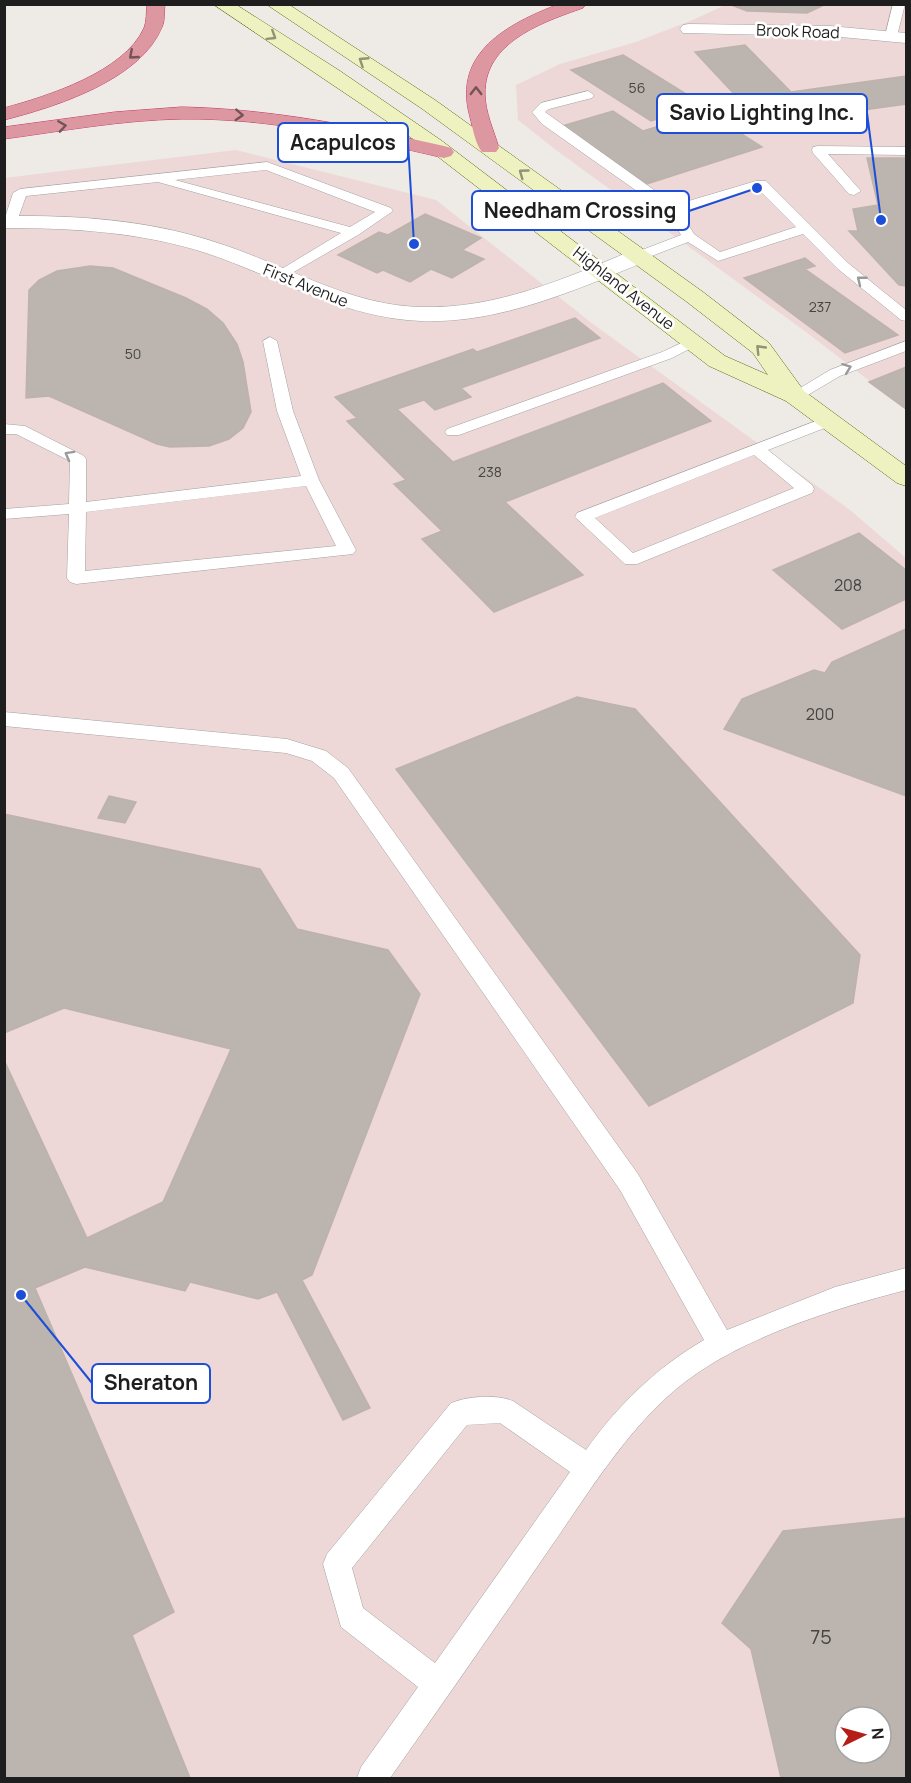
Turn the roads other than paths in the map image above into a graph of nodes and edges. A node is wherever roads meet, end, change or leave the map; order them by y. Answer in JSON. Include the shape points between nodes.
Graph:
{"nodes":[{"id":1,"x":156,"y":4,"type":"edge"},
{"id":2,"x":222,"y":4,"type":"edge"},
{"id":3,"x":275,"y":4,"type":"edge"},
{"id":4,"x":577,"y":4,"type":"edge"},
{"id":5,"x":899,"y":4,"type":"edge"},
{"id":6,"x":689,"y":29,"type":"dead end"},
{"id":7,"x":899,"y":37,"type":"edge"},
{"id":8,"x":588,"y":94,"type":"dead end"},
{"id":9,"x":4,"y":114,"type":"edge"},
{"id":10,"x":4,"y":134,"type":"edge"},
{"id":11,"x":489,"y":148,"type":"junction"},
{"id":12,"x":906,"y":151,"type":"edge"},
{"id":13,"x":444,"y":152,"type":"junction"},
{"id":14,"x":152,"y":177,"type":"junction"},
{"id":15,"x":854,"y":191,"type":"dead end"},
{"id":16,"x":674,"y":210,"type":"junction"},
{"id":17,"x":8,"y":221,"type":"edge"},
{"id":18,"x":804,"y":229,"type":"junction"},
{"id":19,"x":353,"y":232,"type":"junction"},
{"id":20,"x":689,"y":237,"type":"junction"},
{"id":21,"x":639,"y":256,"type":"junction"},
{"id":22,"x":602,"y":271,"type":"junction"},
{"id":23,"x":280,"y":276,"type":"junction"},
{"id":24,"x":906,"y":317,"type":"edge"},
{"id":25,"x":270,"y":341,"type":"dead end"},
{"id":26,"x":693,"y":342,"type":"junction"},
{"id":27,"x":906,"y":346,"type":"edge"},
{"id":28,"x":795,"y":396,"type":"junction"},
{"id":29,"x":829,"y":421,"type":"junction"},
{"id":30,"x":4,"y":429,"type":"edge"},
{"id":31,"x":453,"y":432,"type":"dead end"},
{"id":32,"x":756,"y":449,"type":"junction"},
{"id":33,"x":906,"y":478,"type":"edge"},
{"id":34,"x":311,"y":480,"type":"junction"},
{"id":35,"x":78,"y":508,"type":"junction"},
{"id":36,"x":4,"y":513,"type":"edge"},
{"id":37,"x":4,"y":719,"type":"edge"},
{"id":38,"x":906,"y":1279,"type":"edge"},
{"id":39,"x":721,"y":1345,"type":"junction"},
{"id":40,"x":590,"y":1469,"type":"junction"},
{"id":41,"x":438,"y":1684,"type":"junction"},
{"id":42,"x":372,"y":1779,"type":"edge"}],
"edges":[{"from":1,"to":9,"type":"highway","one_way":true,"via":[[158,17],[153,32],[129,59],[62,95]]},
{"from":2,"to":13,"type":"main road","name":"Highland Avenue","one_way":true},
{"from":11,"to":3,"type":"main road","name":"Highland Avenue","one_way":true},
{"from":11,"to":4,"type":"highway","one_way":true,"via":[[475,94],[477,76],[485,60],[518,30]]},
{"from":5,"to":7,"type":"lane"},
{"from":6,"to":7,"type":"street","name":"Brook Road","via":[[800,30]]},
{"from":8,"to":16,"type":"lane","via":[[545,106],[538,112]]},
{"from":10,"to":13,"type":"highway","one_way":true,"via":[[153,114],[226,114],[313,123]]},
{"from":21,"to":11,"type":"main road","name":"Highland Avenue","one_way":true},
{"from":12,"to":15,"type":"lane","via":[[818,150]]},
{"from":13,"to":22,"type":"main road","name":"Highland Avenue"},
{"from":14,"to":17,"type":"lane","via":[[20,193]]},
{"from":14,"to":19,"type":"lane"},
{"from":14,"to":19,"type":"lane","via":[[267,166],[386,211]]},
{"from":16,"to":18,"type":"lane","via":[[760,184]]},
{"from":16,"to":20,"type":"lane"},
{"from":17,"to":23,"type":"street","name":"First Avenue","via":[[70,222],[144,231],[215,249]]},
{"from":18,"to":20,"type":"lane","via":[[718,257]]},
{"from":24,"to":18,"type":"lane","one_way":true},
{"from":19,"to":23,"type":"lane"},
{"from":20,"to":21,"type":"lane"},
{"from":21,"to":22,"type":"street","name":"First Avenue"},
{"from":28,"to":21,"type":"main road","name":"Highland Avenue","one_way":true,"via":[[761,348]]},
{"from":22,"to":23,"type":"street","name":"First Avenue","via":[[498,305],[442,314],[398,312],[355,304]]},
{"from":22,"to":26,"type":"main road","name":"Highland Avenue"},
{"from":25,"to":34,"type":"lane","via":[[285,411]]},
{"from":26,"to":28,"type":"main road","name":"Highland Avenue","via":[[717,361]]},
{"from":26,"to":31,"type":"lane","via":[[667,355]]},
{"from":28,"to":27,"type":"lane","one_way":true,"via":[[835,373]]},
{"from":28,"to":29,"type":"main road","name":"Highland Avenue"},
{"from":29,"to":32,"type":"lane"},
{"from":29,"to":33,"type":"main road","name":"Highland Avenue"},
{"from":35,"to":30,"type":"lane","one_way":true,"via":[[78,459],[19,429]]},
{"from":32,"to":32,"type":"lane","via":[[702,470],[583,517],[631,560],[806,489]]},
{"from":34,"to":35,"type":"lane"},
{"from":34,"to":35,"type":"lane","via":[[347,550],[76,578]]},
{"from":35,"to":36,"type":"lane"},
{"from":37,"to":39,"type":"lane","via":[[287,746],[319,756],[341,772],[629,1182]]},
{"from":38,"to":39,"type":"lane","via":[[869,1286],[823,1302]]},
{"from":39,"to":40,"type":"lane","via":[[686,1365],[661,1386],[612,1436]]},
{"from":40,"to":41,"type":"lane"},
{"from":40,"to":41,"type":"lane","via":[[504,1410],[460,1412],[337,1564],[351,1617]]},
{"from":41,"to":42,"type":"lane"}]}
